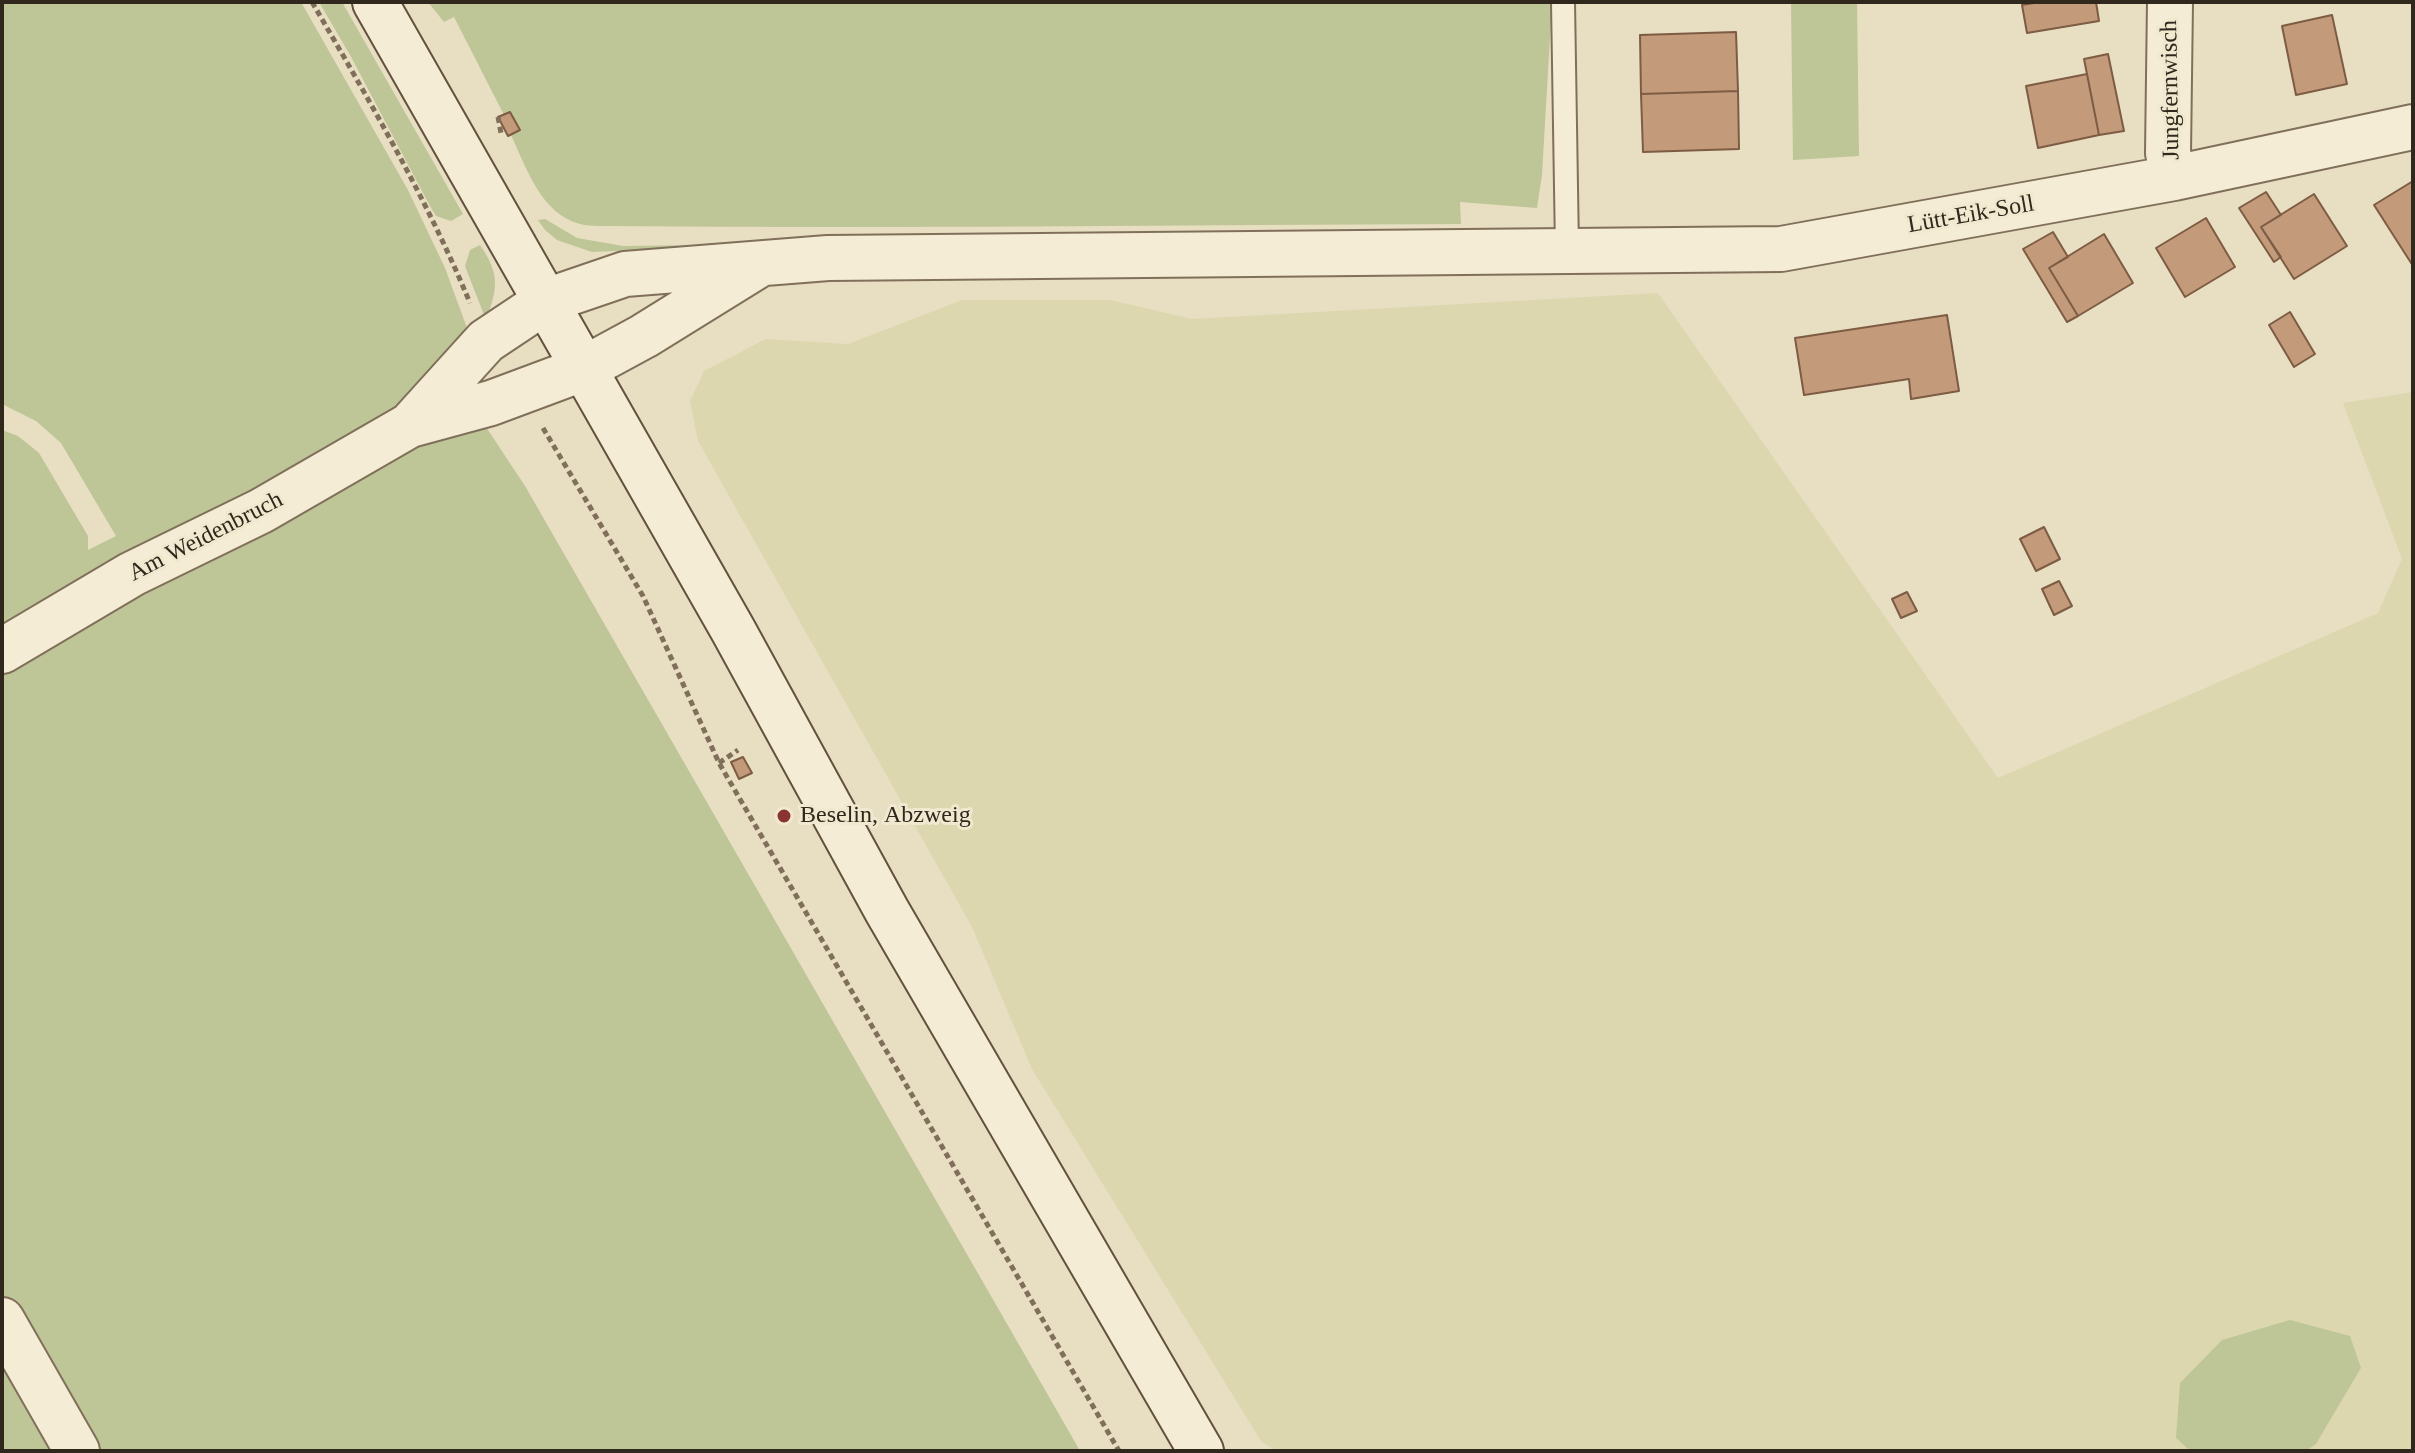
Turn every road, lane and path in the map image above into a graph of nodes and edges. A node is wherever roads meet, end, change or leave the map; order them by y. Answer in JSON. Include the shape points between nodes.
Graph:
{"nodes":[{"id":1,"x":312,"y":2,"type":"edge"},
{"id":2,"x":375,"y":2,"type":"edge"},
{"id":3,"x":1563,"y":2,"type":"edge"},
{"id":4,"x":2170,"y":2,"type":"edge"},
{"id":5,"x":2413,"y":127,"type":"edge"},
{"id":6,"x":2174,"y":178,"type":"junction"},
{"id":7,"x":1567,"y":249,"type":"junction"},
{"id":8,"x":763,"y":263,"type":"junction"},
{"id":9,"x":546,"y":301,"type":"junction"},
{"id":10,"x":486,"y":341,"type":"junction"},
{"id":11,"x":585,"y":368,"type":"junction"},
{"id":12,"x":514,"y":396,"type":"junction"},
{"id":13,"x":410,"y":425,"type":"junction"},
{"id":14,"x":2,"y":651,"type":"edge"},
{"id":15,"x":738,"y":750,"type":"dead end"},
{"id":16,"x":719,"y":763,"type":"junction"},
{"id":17,"x":2,"y":1320,"type":"edge"},
{"id":18,"x":77,"y":1451,"type":"edge"},
{"id":19,"x":1119,"y":1451,"type":"edge"},
{"id":20,"x":1201,"y":1451,"type":"edge"}],
"edges":[{"from":1,"to":10,"type":"path","via":[[448,250]]},
{"from":2,"to":9,"type":"street"},
{"from":3,"to":7,"type":"lane"},
{"from":4,"to":6,"type":"street","name":"Jungfernwisch","via":[[2168,153]]},
{"from":5,"to":6,"type":"street","name":"Lütt-Eik-Soll"},
{"from":6,"to":7,"type":"street","name":"Lütt-Eik-Soll","via":[[1781,249]]},
{"from":7,"to":8,"type":"street","name":"Lütt-Eik-Soll"},
{"from":8,"to":9,"type":"street","name":"Am Weidenbruch","via":[[625,274]]},
{"from":8,"to":11,"type":"street","name":"Am Weidenbruch"},
{"from":9,"to":10,"type":"street","name":"Am Weidenbruch"},
{"from":9,"to":11,"type":"street"},
{"from":10,"to":13,"type":"street","name":"Am Weidenbruch"},
{"from":11,"to":12,"type":"street","name":"Am Weidenbruch"},
{"from":11,"to":20,"type":"street","via":[[887,911]]},
{"from":12,"to":13,"type":"street","name":"Am Weidenbruch"},
{"from":12,"to":16,"type":"path","via":[[545,431],[643,596]]},
{"from":13,"to":14,"type":"street","name":"Am Weidenbruch","via":[[261,511],[132,574]]},
{"from":15,"to":16,"type":"path"},
{"from":16,"to":19,"type":"path"},
{"from":17,"to":18,"type":"street"}]}
